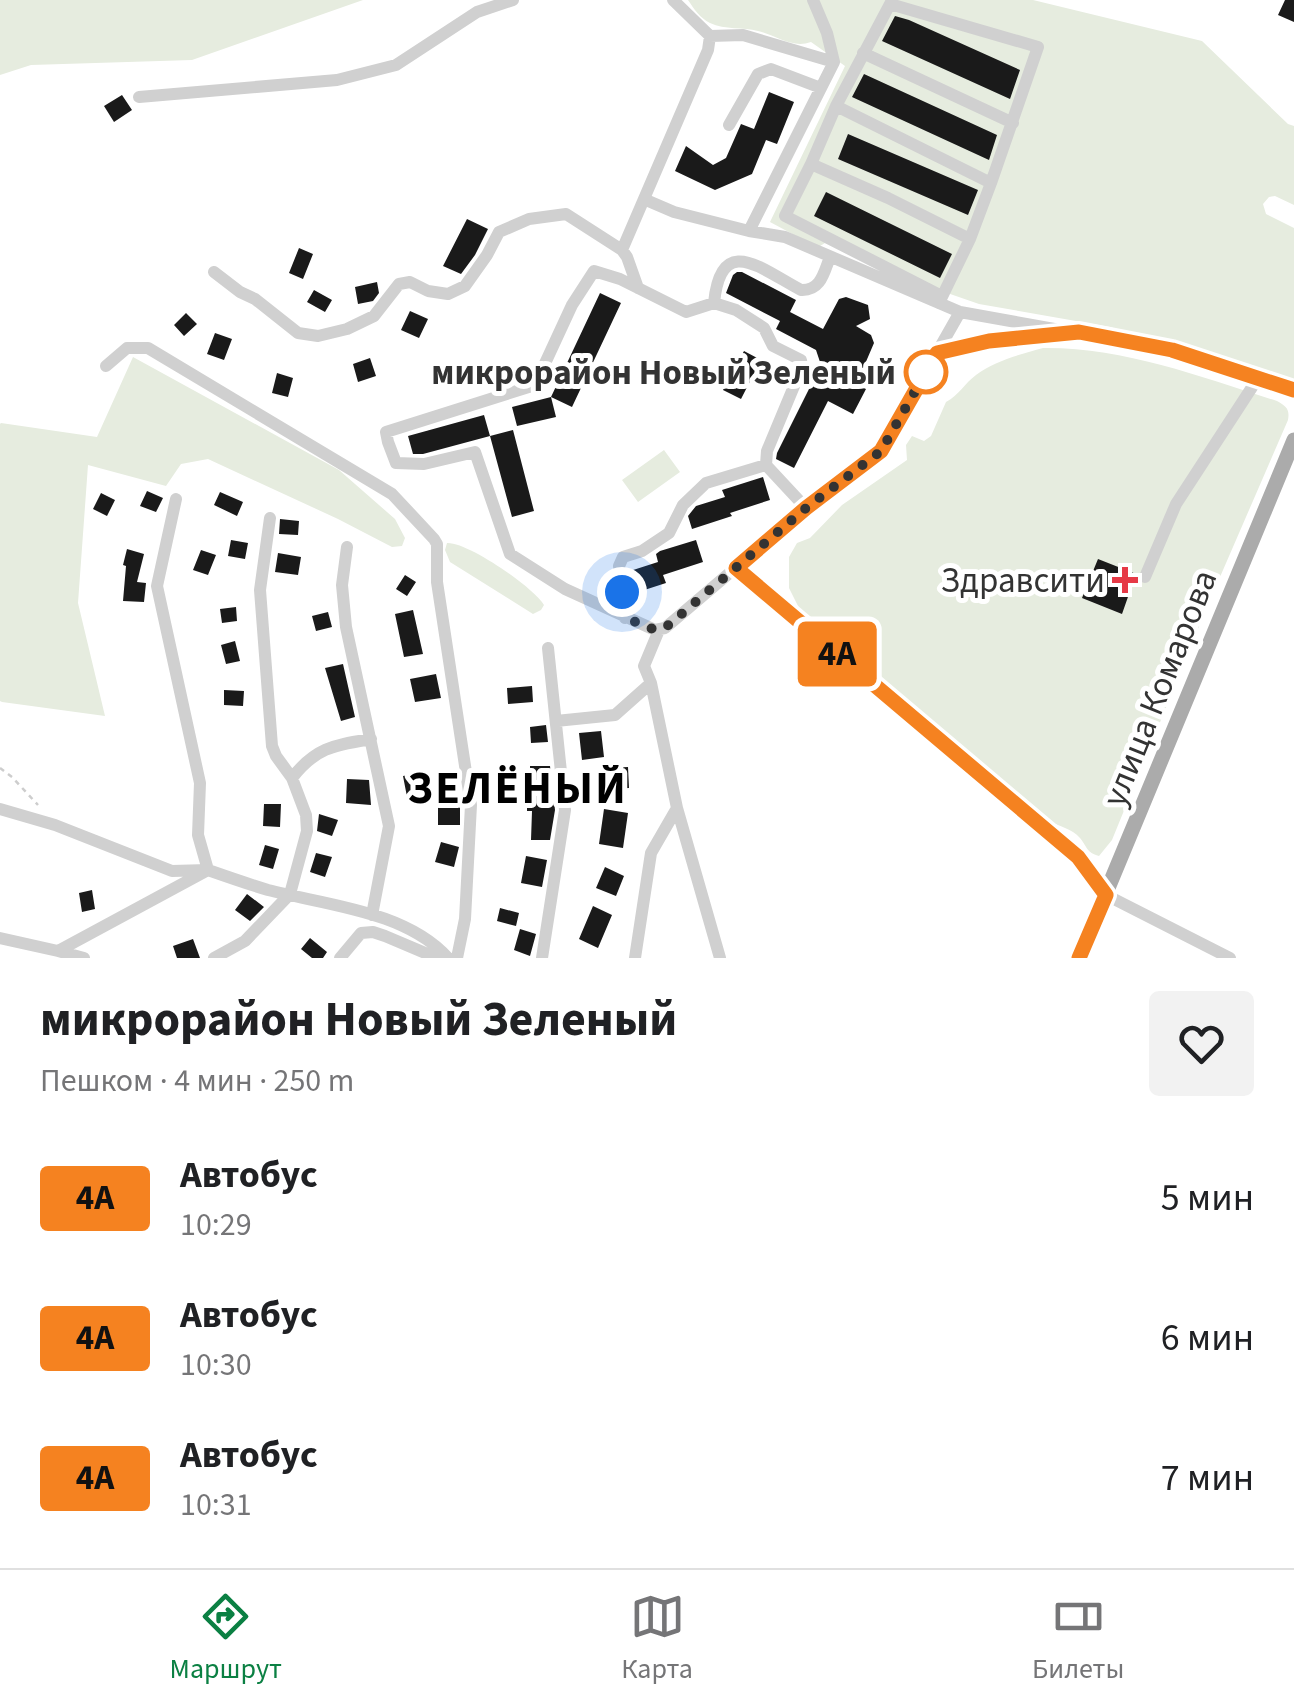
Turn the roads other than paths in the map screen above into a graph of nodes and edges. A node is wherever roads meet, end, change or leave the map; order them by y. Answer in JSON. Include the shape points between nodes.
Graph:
{"nodes":[{"id":1,"x":513,"y":0,"type":"edge"},
{"id":2,"x":673,"y":0,"type":"edge"},
{"id":3,"x":813,"y":0,"type":"edge"},
{"id":4,"x":710,"y":36,"type":"junction"},
{"id":5,"x":863,"y":53,"type":"junction"},
{"id":6,"x":834,"y":62,"type":"junction"},
{"id":7,"x":821,"y":88,"type":"junction"},
{"id":8,"x":139,"y":97,"type":"dead end"},
{"id":9,"x":836,"y":106,"type":"junction"},
{"id":10,"x":1012,"y":123,"type":"junction"},
{"id":11,"x":729,"y":125,"type":"dead end"},
{"id":12,"x":810,"y":164,"type":"junction"},
{"id":13,"x":990,"y":182,"type":"junction"},
{"id":14,"x":646,"y":200,"type":"junction"},
{"id":15,"x":749,"y":231,"type":"junction"},
{"id":16,"x":970,"y":240,"type":"junction"},
{"id":17,"x":622,"y":250,"type":"junction"},
{"id":18,"x":830,"y":256,"type":"junction"},
{"id":19,"x":214,"y":272,"type":"dead end"},
{"id":20,"x":638,"y":288,"type":"junction"},
{"id":21,"x":941,"y":300,"type":"junction"},
{"id":22,"x":714,"y":303,"type":"junction"},
{"id":23,"x":960,"y":312,"type":"junction"},
{"id":24,"x":1079,"y":332,"type":"junction"},
{"id":25,"x":937,"y":353,"type":"junction"},
{"id":26,"x":106,"y":366,"type":"dead end"},
{"id":27,"x":1258,"y":378,"type":"junction"},
{"id":28,"x":1294,"y":390,"type":"edge"},
{"id":29,"x":1294,"y":440,"type":"edge"},
{"id":30,"x":766,"y":464,"type":"junction"},
{"id":31,"x":176,"y":499,"type":"dead end"},
{"id":32,"x":806,"y":508,"type":"junction"},
{"id":33,"x":270,"y":518,"type":"dead end"},
{"id":34,"x":347,"y":547,"type":"dead end"},
{"id":35,"x":736,"y":568,"type":"junction"},
{"id":36,"x":1144,"y":577,"type":"dead end"},
{"id":37,"x":626,"y":618,"type":"junction"},
{"id":38,"x":660,"y":630,"type":"junction"},
{"id":39,"x":548,"y":648,"type":"dead end"},
{"id":40,"x":651,"y":683,"type":"junction"},
{"id":41,"x":556,"y":720,"type":"junction"},
{"id":42,"x":372,"y":739,"type":"junction"},
{"id":43,"x":292,"y":778,"type":"junction"},
{"id":44,"x":677,"y":808,"type":"junction"},
{"id":45,"x":0,"y":809,"type":"edge"},
{"id":46,"x":208,"y":870,"type":"junction"},
{"id":47,"x":290,"y":894,"type":"junction"},
{"id":48,"x":1106,"y":895,"type":"junction"},
{"id":49,"x":357,"y":912,"type":"junction"},
{"id":50,"x":372,"y":915,"type":"junction"},
{"id":51,"x":361,"y":933,"type":"junction"},
{"id":52,"x":0,"y":938,"type":"edge"},
{"id":53,"x":58,"y":951,"type":"junction"},
{"id":54,"x":84,"y":958,"type":"edge"},
{"id":55,"x":214,"y":958,"type":"edge"},
{"id":56,"x":340,"y":958,"type":"edge"},
{"id":57,"x":437,"y":958,"type":"edge"},
{"id":58,"x":448,"y":958,"type":"edge"},
{"id":59,"x":457,"y":958,"type":"edge"},
{"id":60,"x":542,"y":958,"type":"edge"},
{"id":61,"x":635,"y":958,"type":"edge"},
{"id":62,"x":720,"y":958,"type":"edge"},
{"id":63,"x":1079,"y":958,"type":"edge"},
{"id":64,"x":1230,"y":958,"type":"edge"}],
"edges":[{"from":1,"to":8,"type":"street","via":[[477,12],[396,65],[336,80]]},
{"from":2,"to":4,"type":"street"},
{"from":3,"to":6,"type":"street"},
{"from":4,"to":6,"type":"street","via":[[744,35]]},
{"from":4,"to":14,"type":"street"},
{"from":5,"to":9,"type":"street"},
{"from":5,"to":10,"type":"street"},
{"from":5,"to":10,"type":"street","via":[[890,4],[1038,47]]},
{"from":6,"to":7,"type":"street"},
{"from":7,"to":11,"type":"street","via":[[771,69],[758,74]]},
{"from":7,"to":15,"type":"street"},
{"from":9,"to":12,"type":"street"},
{"from":9,"to":13,"type":"street"},
{"from":10,"to":13,"type":"street"},
{"from":12,"to":16,"type":"street"},
{"from":12,"to":21,"type":"street","via":[[785,216]]},
{"from":13,"to":16,"type":"street"},
{"from":14,"to":15,"type":"street"},
{"from":14,"to":17,"type":"street"},
{"from":15,"to":18,"type":"street"},
{"from":16,"to":21,"type":"street"},
{"from":17,"to":19,"type":"street","via":[[566,214],[529,219],[499,232],[466,286],[448,294],[399,284],[374,316],[318,336],[298,333]]},
{"from":17,"to":20,"type":"street"},
{"from":18,"to":21,"type":"street"},
{"from":18,"to":22,"type":"street","via":[[810,290],[745,260],[728,263],[716,282]]},
{"from":20,"to":22,"type":"street","via":[[686,312]]},
{"from":20,"to":37,"type":"street","via":[[594,271],[536,385],[386,432],[396,463],[475,452],[510,554]]},
{"from":21,"to":23,"type":"street"},
{"from":22,"to":30,"type":"street","via":[[764,328],[773,346],[802,363]]},
{"from":23,"to":24,"type":"street"},
{"from":23,"to":25,"type":"street"},
{"from":24,"to":25,"type":"street"},
{"from":24,"to":27,"type":"street","via":[[1172,350]]},
{"from":25,"to":32,"type":"street","via":[[881,451]]},
{"from":26,"to":59,"type":"street","via":[[127,348],[148,348],[392,494],[437,544],[471,805]]},
{"from":27,"to":28,"type":"street"},
{"from":27,"to":36,"type":"street","via":[[1176,504]]},
{"from":29,"to":48,"type":"main road","name":"улица Комарова"},
{"from":30,"to":32,"type":"street"},
{"from":30,"to":37,"type":"street","via":[[706,483],[669,533],[622,557]]},
{"from":31,"to":46,"type":"street","via":[[157,586],[200,782],[198,835]]},
{"from":32,"to":35,"type":"street"},
{"from":33,"to":43,"type":"street","via":[[260,590],[272,746]]},
{"from":34,"to":42,"type":"street","via":[[346,627]]},
{"from":35,"to":38,"type":"street"},
{"from":35,"to":48,"type":"street","via":[[1078,857]]},
{"from":37,"to":38,"type":"street"},
{"from":38,"to":40,"type":"street","via":[[644,666]]},
{"from":39,"to":41,"type":"street"},
{"from":40,"to":41,"type":"street","via":[[615,715]]},
{"from":40,"to":44,"type":"street"},
{"from":41,"to":60,"type":"street","via":[[565,810]]},
{"from":42,"to":43,"type":"street","via":[[321,750]]},
{"from":42,"to":50,"type":"street","via":[[390,826]]},
{"from":43,"to":47,"type":"street","via":[[307,831]]},
{"from":44,"to":61,"type":"street","via":[[652,853]]},
{"from":44,"to":62,"type":"street"},
{"from":45,"to":46,"type":"street","via":[[172,871]]},
{"from":46,"to":47,"type":"street"},
{"from":46,"to":53,"type":"street"},
{"from":47,"to":49,"type":"street"},
{"from":47,"to":55,"type":"street","via":[[246,941]]},
{"from":48,"to":63,"type":"main road","name":"улица Комарова"},
{"from":48,"to":64,"type":"street"},
{"from":49,"to":50,"type":"street"},
{"from":49,"to":51,"type":"street"},
{"from":50,"to":58,"type":"street","via":[[418,932]]},
{"from":51,"to":56,"type":"street"},
{"from":51,"to":57,"type":"street"},
{"from":52,"to":53,"type":"street"},
{"from":53,"to":54,"type":"street"}]}
